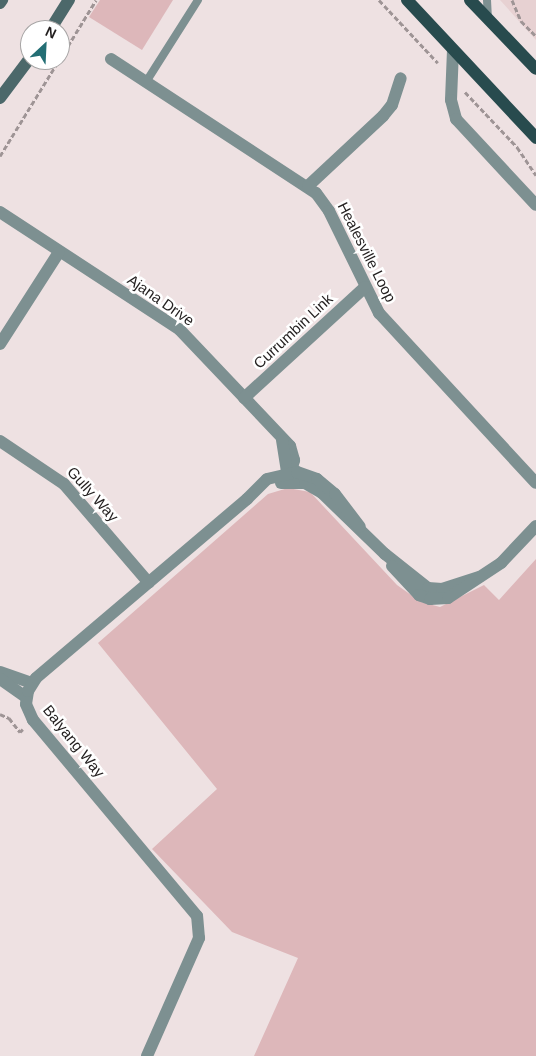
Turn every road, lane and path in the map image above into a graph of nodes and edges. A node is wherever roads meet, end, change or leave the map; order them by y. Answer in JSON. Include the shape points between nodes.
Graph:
{"nodes":[{"id":1,"x":2,"y":0,"type":"edge"},
{"id":2,"x":69,"y":0,"type":"edge"},
{"id":3,"x":96,"y":0,"type":"edge"},
{"id":4,"x":198,"y":0,"type":"edge"},
{"id":5,"x":407,"y":0,"type":"edge"},
{"id":6,"x":470,"y":0,"type":"edge"},
{"id":7,"x":487,"y":0,"type":"edge"},
{"id":8,"x":512,"y":0,"type":"edge"},
{"id":9,"x":0,"y":3,"type":"edge"},
{"id":10,"x":56,"y":20,"type":"edge"},
{"id":11,"x":489,"y":20,"type":"junction"},
{"id":12,"x":536,"y":36,"type":"edge"},
{"id":13,"x":70,"y":43,"type":"edge"},
{"id":14,"x":453,"y":50,"type":"junction"},
{"id":15,"x":111,"y":59,"type":"dead end"},
{"id":16,"x":536,"y":69,"type":"edge"},
{"id":17,"x":21,"y":70,"type":"edge"},
{"id":18,"x":53,"y":70,"type":"edge"},
{"id":19,"x":401,"y":78,"type":"dead end"},
{"id":20,"x":146,"y":82,"type":"junction"},
{"id":21,"x":0,"y":98,"type":"edge"},
{"id":22,"x":536,"y":138,"type":"edge"},
{"id":23,"x":0,"y":156,"type":"edge"},
{"id":24,"x":308,"y":186,"type":"junction"},
{"id":25,"x":536,"y":205,"type":"edge"},
{"id":26,"x":0,"y":212,"type":"edge"},
{"id":27,"x":59,"y":252,"type":"junction"},
{"id":28,"x":365,"y":287,"type":"junction"},
{"id":29,"x":0,"y":344,"type":"edge"},
{"id":30,"x":244,"y":398,"type":"junction"},
{"id":31,"x":0,"y":441,"type":"edge"},
{"id":32,"x":289,"y":475,"type":"junction"},
{"id":33,"x":536,"y":484,"type":"edge"},
{"id":34,"x":536,"y":526,"type":"edge"},
{"id":35,"x":149,"y":583,"type":"junction"},
{"id":36,"x":0,"y":672,"type":"edge"},
{"id":37,"x":0,"y":679,"type":"edge"},
{"id":38,"x":32,"y":683,"type":"junction"},
{"id":39,"x":26,"y":697,"type":"junction"},
{"id":40,"x":0,"y":714,"type":"edge"},
{"id":41,"x":33,"y":720,"type":"junction"},
{"id":42,"x":150,"y":1055,"type":"edge"}],
"edges":[{"from":1,"to":9,"type":"main road"},
{"from":2,"to":10,"type":"main road"},
{"from":3,"to":13,"type":"path"},
{"from":4,"to":20,"type":"lane"},
{"from":5,"to":14,"type":"main road"},
{"from":6,"to":11,"type":"main road"},
{"from":7,"to":11,"type":"lane"},
{"from":8,"to":12,"type":"path","via":[[521,21]]},
{"from":11,"to":16,"type":"main road"},
{"from":14,"to":22,"type":"main road"},
{"from":14,"to":25,"type":"street","via":[[451,100],[456,119]]},
{"from":15,"to":20,"type":"street","name":"Healesville Loop"},
{"from":17,"to":21,"type":"main road"},
{"from":18,"to":23,"type":"path"},
{"from":19,"to":24,"type":"street","via":[[392,105],[383,116]]},
{"from":20,"to":24,"type":"street","name":"Healesville Loop"},
{"from":24,"to":28,"type":"street","name":"Healesville Loop","via":[[329,211]]},
{"from":26,"to":27,"type":"street","name":"Ajana Drive"},
{"from":27,"to":29,"type":"street"},
{"from":27,"to":30,"type":"street","name":"Ajana Drive","via":[[180,330]]},
{"from":28,"to":30,"type":"street","name":"Currumbin Link"},
{"from":28,"to":33,"type":"street","name":"Healesville Loop","via":[[379,313]]},
{"from":30,"to":32,"type":"street","name":"Ajana Drive","via":[[282,440]]},
{"from":31,"to":35,"type":"street","name":"Gully Way","via":[[64,484]]},
{"from":32,"to":34,"type":"street","via":[[313,487],[360,527],[385,554],[428,588],[442,589],[479,577],[501,563]]},
{"from":32,"to":35,"type":"street","name":"Balyang Way","via":[[248,499]]},
{"from":35,"to":38,"type":"street","name":"Balyang Way"},
{"from":36,"to":38,"type":"street"},
{"from":37,"to":39,"type":"street"},
{"from":38,"to":39,"type":"street","name":"Balyang Way"},
{"from":39,"to":41,"type":"street","name":"Balyang Way"},
{"from":40,"to":41,"type":"path","via":[[10,718],[20,732]]},
{"from":41,"to":42,"type":"street","name":"Balyang Way","via":[[197,916],[199,938]]}]}
